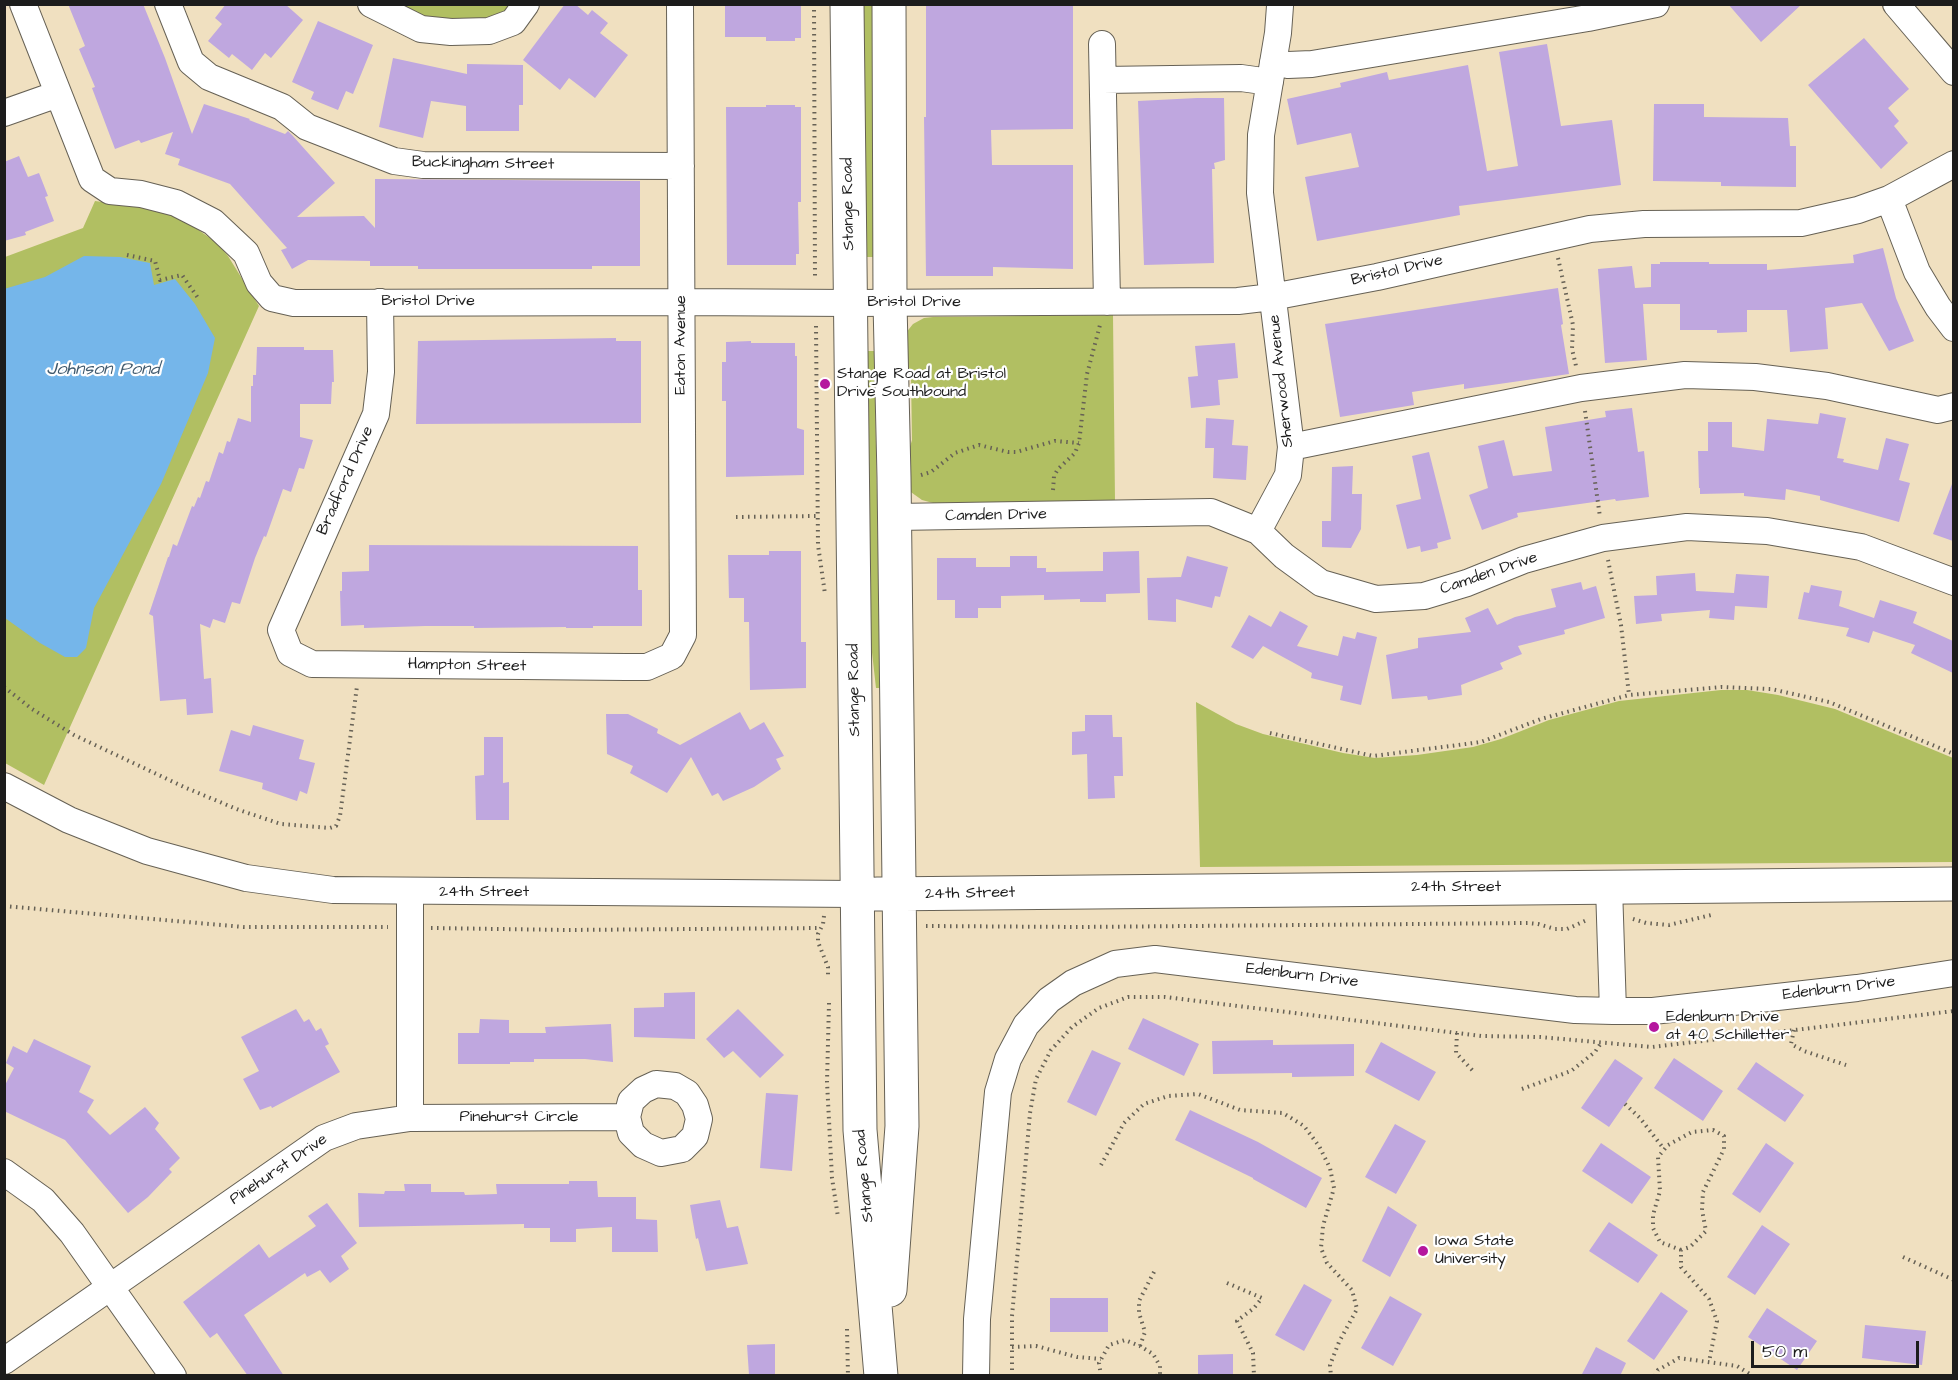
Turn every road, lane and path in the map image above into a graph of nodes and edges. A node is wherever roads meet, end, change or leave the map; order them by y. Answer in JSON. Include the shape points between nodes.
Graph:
{"nodes":[{"id":1,"x":23,"y":4,"type":"edge"},
{"id":2,"x":168,"y":4,"type":"edge"},
{"id":3,"x":371,"y":4,"type":"edge"},
{"id":4,"x":526,"y":4,"type":"edge"},
{"id":5,"x":680,"y":4,"type":"edge"},
{"id":6,"x":814,"y":4,"type":"edge"},
{"id":7,"x":847,"y":4,"type":"edge"},
{"id":8,"x":889,"y":4,"type":"edge"},
{"id":9,"x":1656,"y":4,"type":"edge"},
{"id":10,"x":1896,"y":4,"type":"edge"},
{"id":11,"x":1280,"y":6,"type":"edge"},
{"id":12,"x":1102,"y":45,"type":"dead end"},
{"id":13,"x":1271,"y":72,"type":"junction"},
{"id":14,"x":1953,"y":72,"type":"edge"},
{"id":15,"x":1103,"y":80,"type":"junction"},
{"id":16,"x":58,"y":94,"type":"junction"},
{"id":17,"x":4,"y":113,"type":"edge"},
{"id":18,"x":1953,"y":164,"type":"edge"},
{"id":19,"x":681,"y":166,"type":"junction"},
{"id":20,"x":1889,"y":199,"type":"junction"},
{"id":21,"x":1552,"y":237,"type":"junction"},
{"id":22,"x":127,"y":255,"type":"dead end"},
{"id":23,"x":817,"y":286,"type":"dead end"},
{"id":24,"x":1272,"y":297,"type":"junction"},
{"id":25,"x":198,"y":298,"type":"dead end"},
{"id":26,"x":380,"y":302,"type":"junction"},
{"id":27,"x":682,"y":302,"type":"junction"},
{"id":28,"x":1103,"y":302,"type":"junction"},
{"id":29,"x":850,"y":303,"type":"junction"},
{"id":30,"x":890,"y":303,"type":"junction"},
{"id":31,"x":817,"y":321,"type":"dead end"},
{"id":32,"x":1953,"y":328,"type":"edge"},
{"id":33,"x":1581,"y":388,"type":"junction"},
{"id":34,"x":1953,"y":406,"type":"edge"},
{"id":35,"x":1079,"y":443,"type":"junction"},
{"id":36,"x":1291,"y":447,"type":"junction"},
{"id":37,"x":917,"y":475,"type":"dead end"},
{"id":38,"x":1053,"y":490,"type":"dead end"},
{"id":39,"x":818,"y":516,"type":"junction"},
{"id":40,"x":736,"y":517,"type":"dead end"},
{"id":41,"x":895,"y":517,"type":"junction"},
{"id":42,"x":1258,"y":531,"type":"junction"},
{"id":43,"x":1603,"y":538,"type":"junction"},
{"id":44,"x":1953,"y":582,"type":"edge"},
{"id":45,"x":825,"y":597,"type":"dead end"},
{"id":46,"x":290,"y":653,"type":"joint"},
{"id":47,"x":360,"y":664,"type":"junction"},
{"id":48,"x":647,"y":668,"type":"joint"},
{"id":49,"x":4,"y":687,"type":"edge"},
{"id":50,"x":1629,"y":695,"type":"junction"},
{"id":51,"x":1270,"y":733,"type":"dead end"},
{"id":52,"x":1953,"y":754,"type":"edge"},
{"id":53,"x":8,"y":793,"type":"edge"},
{"id":54,"x":1953,"y":884,"type":"edge"},
{"id":55,"x":1609,"y":887,"type":"junction"},
{"id":56,"x":410,"y":892,"type":"junction"},
{"id":57,"x":857,"y":894,"type":"junction"},
{"id":58,"x":899,"y":894,"type":"junction"},
{"id":59,"x":1722,"y":915,"type":"dead end"},
{"id":60,"x":1627,"y":918,"type":"dead end"},
{"id":61,"x":1590,"y":919,"type":"dead end"},
{"id":62,"x":823,"y":924,"type":"dead end"},
{"id":63,"x":946,"y":926,"type":"dead end"},
{"id":64,"x":828,"y":967,"type":"dead end"},
{"id":65,"x":1953,"y":973,"type":"edge"},
{"id":66,"x":1612,"y":1011,"type":"junction"},
{"id":67,"x":1953,"y":1011,"type":"edge"},
{"id":68,"x":1794,"y":1030,"type":"junction"},
{"id":69,"x":1457,"y":1033,"type":"junction"},
{"id":70,"x":1601,"y":1043,"type":"junction"},
{"id":71,"x":1846,"y":1065,"type":"dead end"},
{"id":72,"x":1475,"y":1073,"type":"dead end"},
{"id":73,"x":1522,"y":1089,"type":"dead end"},
{"id":74,"x":1625,"y":1104,"type":"dead end"},
{"id":75,"x":627,"y":1117,"type":"dead end"},
{"id":76,"x":410,"y":1118,"type":"junction"},
{"id":77,"x":1664,"y":1149,"type":"junction"},
{"id":78,"x":1101,"y":1165,"type":"dead end"},
{"id":79,"x":4,"y":1172,"type":"edge"},
{"id":80,"x":1680,"y":1250,"type":"junction"},
{"id":81,"x":1903,"y":1257,"type":"dead end"},
{"id":82,"x":1155,"y":1270,"type":"dead end"},
{"id":83,"x":1953,"y":1280,"type":"edge"},
{"id":84,"x":1227,"y":1283,"type":"dead end"},
{"id":85,"x":111,"y":1286,"type":"junction"},
{"id":86,"x":1140,"y":1346,"type":"junction"},
{"id":87,"x":1012,"y":1347,"type":"junction"},
{"id":88,"x":1101,"y":1359,"type":"junction"},
{"id":89,"x":4,"y":1361,"type":"edge"},
{"id":90,"x":1708,"y":1362,"type":"junction"},
{"id":91,"x":173,"y":1376,"type":"edge"},
{"id":92,"x":882,"y":1376,"type":"edge"},
{"id":93,"x":976,"y":1376,"type":"edge"},
{"id":94,"x":1012,"y":1376,"type":"edge"},
{"id":95,"x":1101,"y":1376,"type":"edge"},
{"id":96,"x":1155,"y":1376,"type":"edge"},
{"id":97,"x":1254,"y":1376,"type":"edge"},
{"id":98,"x":1330,"y":1376,"type":"edge"},
{"id":99,"x":1655,"y":1376,"type":"edge"},
{"id":100,"x":1753,"y":1376,"type":"edge"}],
"edges":[{"from":1,"to":16,"type":"street","name":"Bristol Drive"},
{"from":2,"to":19,"type":"street","name":"Buckingham Street","via":[[191,62],[209,77],[282,107],[307,127],[394,161],[423,165]]},
{"from":3,"to":4,"type":"street","via":[[422,29],[451,32],[489,31],[513,22]]},
{"from":5,"to":19,"type":"street","name":"Eaton Avenue"},
{"from":6,"to":23,"type":"path"},
{"from":7,"to":29,"type":"main road","name":"Stange Road"},
{"from":8,"to":30,"type":"main road","name":"Stange Road"},
{"from":9,"to":13,"type":"street","via":[[1578,20],[1288,65]]},
{"from":10,"to":14,"type":"street"},
{"from":11,"to":13,"type":"street","name":"Sherwood Avenue"},
{"from":12,"to":15,"type":"street"},
{"from":13,"to":15,"type":"street","via":[[1240,78]]},
{"from":13,"to":24,"type":"street","name":"Sherwood Avenue","via":[[1261,135],[1260,193]]},
{"from":15,"to":28,"type":"street"},
{"from":16,"to":17,"type":"street"},
{"from":16,"to":26,"type":"street","name":"Bristol Drive","via":[[92,179],[111,192],[141,194],[176,203],[213,222],[246,253],[259,283],[272,298],[294,303]]},
{"from":18,"to":20,"type":"street","name":"Bristol Drive"},
{"from":19,"to":27,"type":"street","name":"Eaton Avenue"},
{"from":20,"to":21,"type":"street","name":"Bristol Drive","via":[[1802,223],[1644,224]]},
{"from":20,"to":32,"type":"street","via":[[1917,272]]},
{"from":21,"to":24,"type":"street","name":"Bristol Drive"},
{"from":21,"to":33,"type":"path","via":[[1573,326],[1572,349]]},
{"from":22,"to":25,"type":"path","via":[[155,261],[160,280],[182,275]]},
{"from":24,"to":28,"type":"street","name":"Bristol Drive"},
{"from":24,"to":36,"type":"street","name":"Sherwood Avenue"},
{"from":26,"to":27,"type":"street","name":"Bristol Drive"},
{"from":26,"to":46,"type":"street","name":"Bradford Drive","via":[[381,372],[376,414],[280,630]]},
{"from":27,"to":29,"type":"street","name":"Bristol Drive"},
{"from":27,"to":48,"type":"street","name":"Eaton Avenue","via":[[683,635],[672,656]]},
{"from":28,"to":30,"type":"street","name":"Bristol Drive"},
{"from":28,"to":35,"type":"path","via":[[1101,327],[1087,374]]},
{"from":29,"to":30,"type":"street","name":"Bristol Drive"},
{"from":29,"to":57,"type":"main road","name":"Stange Road"},
{"from":30,"to":41,"type":"main road","name":"Stange Road"},
{"from":31,"to":39,"type":"path"},
{"from":33,"to":34,"type":"street","via":[[1685,375],[1755,377],[1827,386],[1938,410]]},
{"from":33,"to":36,"type":"street"},
{"from":33,"to":43,"type":"path"},
{"from":35,"to":37,"type":"path","via":[[1047,442],[1016,452],[979,445],[955,453],[931,472]]},
{"from":35,"to":38,"type":"path","via":[[1054,476]]},
{"from":36,"to":42,"type":"street","name":"Sherwood Avenue","via":[[1288,476]]},
{"from":39,"to":40,"type":"path"},
{"from":39,"to":45,"type":"path"},
{"from":41,"to":42,"type":"street","name":"Camden Drive","via":[[1211,512]]},
{"from":41,"to":58,"type":"main road","name":"Stange Road"},
{"from":42,"to":43,"type":"street","name":"Camden Drive","via":[[1321,583],[1376,599],[1424,596],[1524,560]]},
{"from":43,"to":44,"type":"street","name":"Camden Drive","via":[[1687,527],[1767,531],[1861,547]]},
{"from":43,"to":50,"type":"path","via":[[1621,625]]},
{"from":46,"to":47,"type":"street","name":"Hampton Street","via":[[312,664]]},
{"from":47,"to":48,"type":"street","name":"Hampton Street"},
{"from":47,"to":49,"type":"path","via":[[340,816],[336,826],[330,828],[281,824],[184,787],[74,735]]},
{"from":50,"to":51,"type":"path","via":[[1541,719],[1481,742],[1431,750],[1373,756]]},
{"from":50,"to":52,"type":"path","via":[[1722,687],[1772,689],[1829,702]]},
{"from":53,"to":56,"type":"street","name":"24th Street","via":[[147,850],[246,878],[333,890]]},
{"from":54,"to":55,"type":"main road","name":"24th Street"},
{"from":55,"to":58,"type":"main road","name":"24th Street"},
{"from":55,"to":66,"type":"street"},
{"from":56,"to":57,"type":"street","name":"24th Street"},
{"from":56,"to":76,"type":"street"},
{"from":57,"to":58,"type":"main road","name":"24th Street"},
{"from":57,"to":92,"type":"main road","name":"Stange Road","via":[[860,1130]]},
{"from":58,"to":92,"type":"main road","name":"Stange Road","via":[[902,1126]]},
{"from":59,"to":60,"type":"path","via":[[1669,925]]},
{"from":61,"to":63,"type":"path","via":[[1566,929],[1528,923]]},
{"from":62,"to":64,"type":"path","via":[[818,942]]},
{"from":65,"to":66,"type":"street","name":"Edenburn Drive","via":[[1653,1011]]},
{"from":66,"to":93,"type":"street","name":"Edenburn Drive","via":[[1575,1010],[1155,959],[1115,964],[1073,983],[1049,1000],[1026,1025],[1008,1059],[998,1092],[977,1320]]},
{"from":67,"to":68,"type":"path"},
{"from":68,"to":70,"type":"path","via":[[1652,1047]]},
{"from":68,"to":71,"type":"path","via":[[1791,1044]]},
{"from":69,"to":70,"type":"path"},
{"from":69,"to":72,"type":"path","via":[[1456,1053]]},
{"from":69,"to":87,"type":"path","via":[[1165,997],[1128,997],[1099,1008],[1072,1027],[1051,1050],[1036,1079],[1020,1219]]},
{"from":70,"to":73,"type":"path","via":[[1571,1071]]},
{"from":74,"to":77,"type":"path"},
{"from":75,"to":76,"type":"street","name":"Pinehurst Circle"},
{"from":76,"to":85,"type":"street","name":"Pinehurst Drive","via":[[356,1126],[324,1138]]},
{"from":77,"to":80,"type":"path","via":[[1658,1157],[1660,1191],[1653,1228],[1660,1242]]},
{"from":77,"to":80,"type":"path","via":[[1692,1132],[1713,1130],[1724,1136],[1724,1149],[1703,1192],[1706,1231]]},
{"from":78,"to":98,"type":"path","via":[[1124,1123],[1144,1104],[1168,1096],[1198,1094],[1240,1110],[1283,1113],[1304,1126],[1330,1168],[1334,1188],[1321,1248],[1327,1263],[1352,1290],[1357,1309],[1339,1342]]},
{"from":79,"to":85,"type":"street","via":[[43,1200]]},
{"from":80,"to":90,"type":"path","via":[[1680,1267],[1709,1299],[1717,1321]]},
{"from":81,"to":83,"type":"path"},
{"from":82,"to":86,"type":"path","via":[[1139,1301],[1145,1332]]},
{"from":84,"to":97,"type":"path","via":[[1263,1298],[1237,1321],[1253,1353]]},
{"from":85,"to":89,"type":"street","name":"Pinehurst Drive"},
{"from":85,"to":91,"type":"street"},
{"from":86,"to":88,"type":"path","via":[[1125,1340],[1108,1345]]},
{"from":86,"to":96,"type":"path","via":[[1153,1354],[1160,1366],[1160,1375]]},
{"from":87,"to":88,"type":"path","via":[[1036,1346],[1077,1358]]},
{"from":87,"to":94,"type":"path"},
{"from":88,"to":95,"type":"path"},
{"from":90,"to":99,"type":"path","via":[[1679,1358]]},
{"from":90,"to":100,"type":"path","via":[[1737,1366]]}]}
